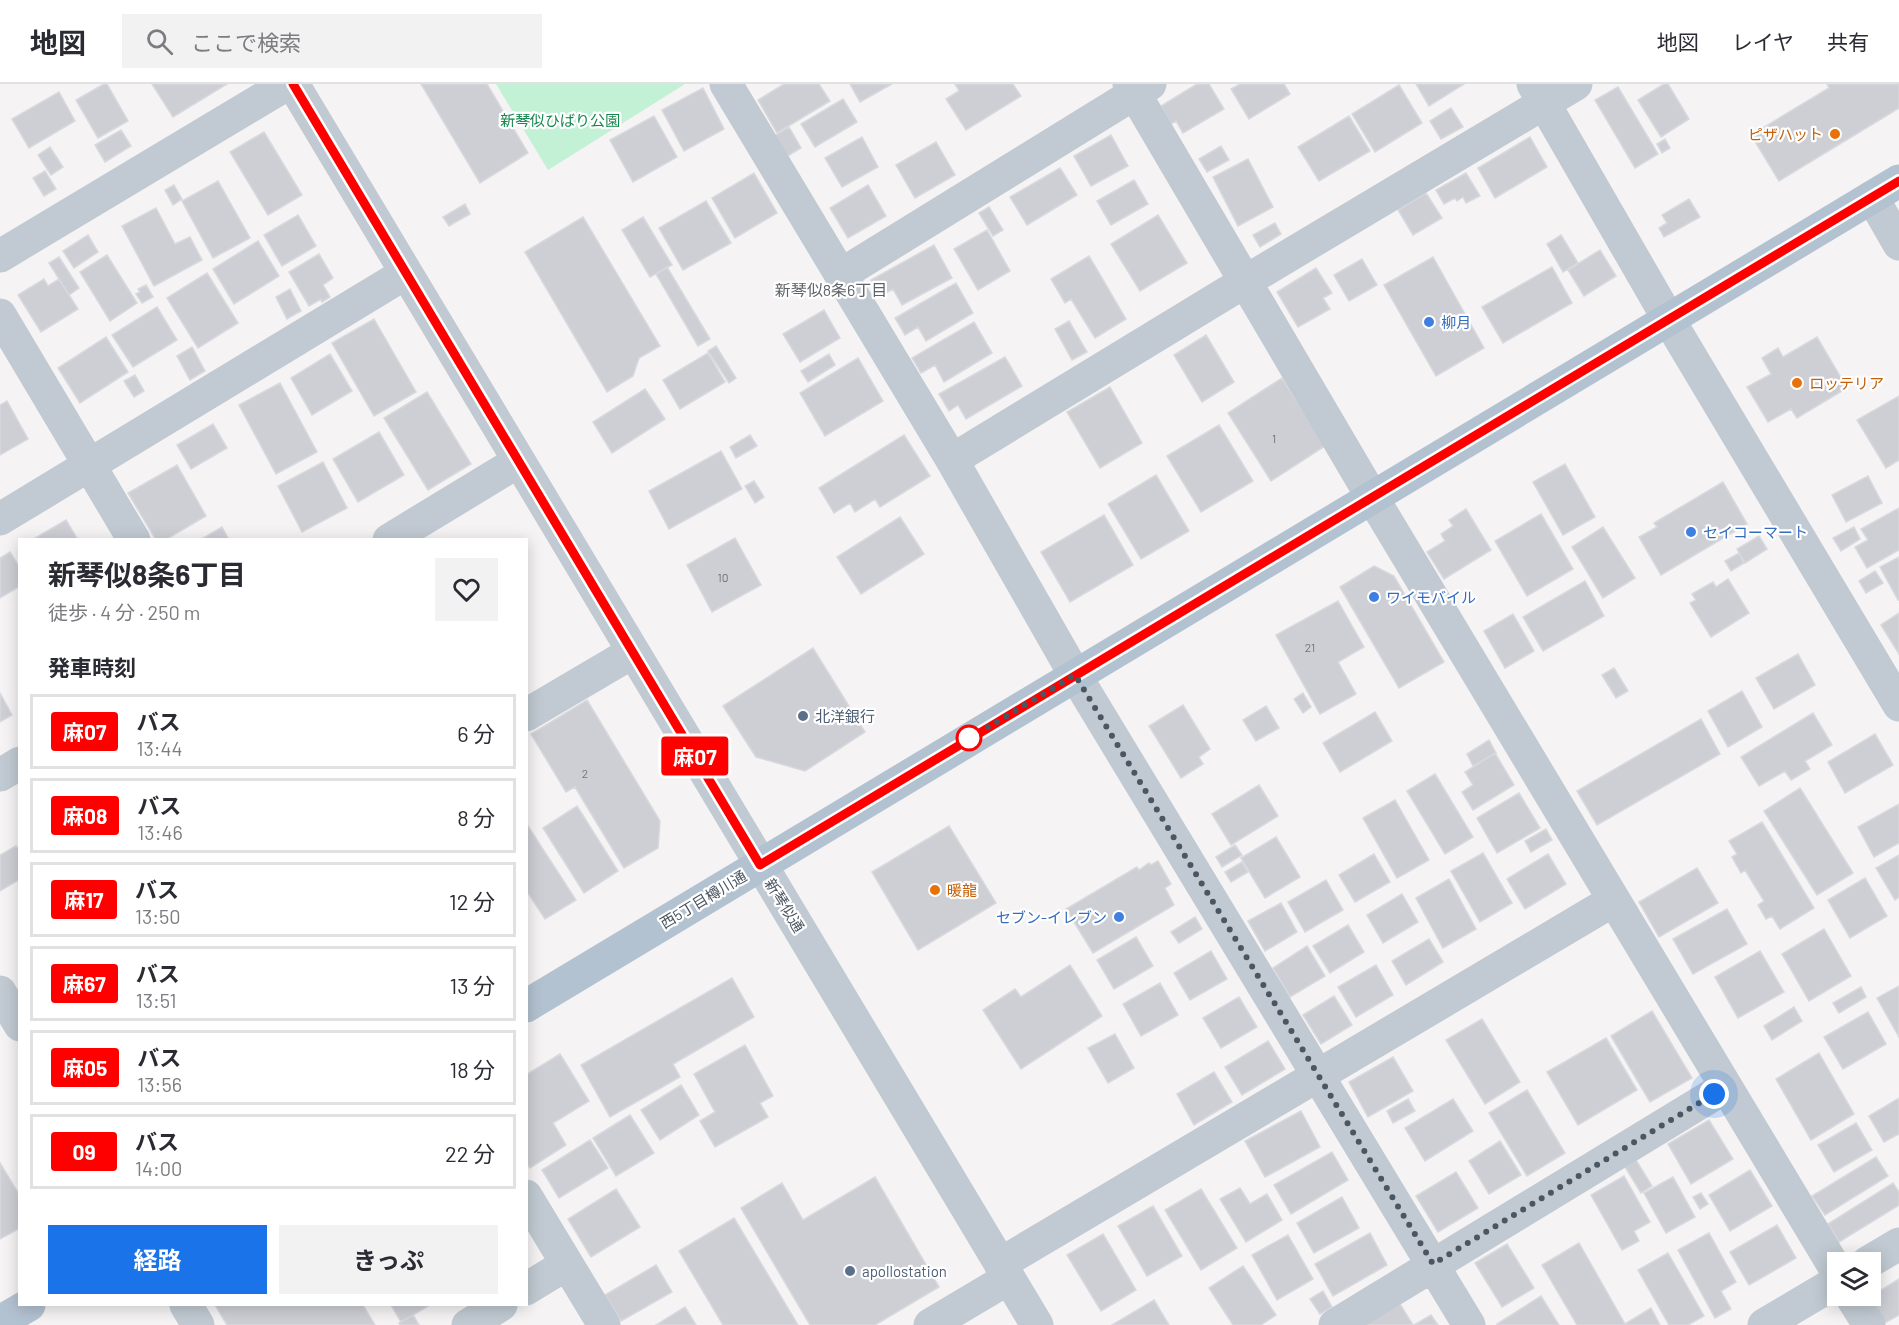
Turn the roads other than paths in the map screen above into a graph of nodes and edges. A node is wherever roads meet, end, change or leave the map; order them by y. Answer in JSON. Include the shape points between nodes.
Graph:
{"nodes":[{"id":1,"x":287,"y":84,"type":"edge"},
{"id":2,"x":292,"y":84,"type":"edge"},
{"id":3,"x":1576,"y":84,"type":"edge"},
{"id":4,"x":728,"y":85,"type":"edge"},
{"id":5,"x":1138,"y":87,"type":"edge"},
{"id":6,"x":1539,"y":94,"type":"edge"},
{"id":7,"x":1886,"y":189,"type":"edge"},
{"id":8,"x":1899,"y":244,"type":"edge"},
{"id":9,"x":0,"y":256,"type":"edge"},
{"id":10,"x":406,"y":273,"type":"junction"},
{"id":11,"x":842,"y":274,"type":"junction"},
{"id":12,"x":1245,"y":281,"type":"junction"},
{"id":13,"x":0,"y":315,"type":"edge"},
{"id":14,"x":1670,"y":320,"type":"junction"},
{"id":15,"x":952,"y":460,"type":"junction"},
{"id":16,"x":519,"y":461,"type":"junction"},
{"id":17,"x":90,"y":466,"type":"junction"},
{"id":18,"x":1372,"y":497,"type":"junction"},
{"id":19,"x":0,"y":519,"type":"edge"},
{"id":20,"x":133,"y":538,"type":"edge"},
{"id":21,"x":392,"y":538,"type":"edge"},
{"id":22,"x":633,"y":652,"type":"junction"},
{"id":23,"x":1075,"y":675,"type":"junction"},
{"id":24,"x":1899,"y":705,"type":"edge"},
{"id":25,"x":528,"y":714,"type":"edge"},
{"id":26,"x":18,"y":764,"type":"edge"},
{"id":27,"x":0,"y":775,"type":"edge"},
{"id":28,"x":760,"y":865,"type":"junction"},
{"id":29,"x":1614,"y":900,"type":"junction"},
{"id":30,"x":528,"y":1005,"type":"edge"},
{"id":31,"x":1319,"y":1075,"type":"junction"},
{"id":32,"x":1726,"y":1087,"type":"junction"},
{"id":33,"x":528,"y":1199,"type":"edge"},
{"id":34,"x":1899,"y":1244,"type":"edge"},
{"id":35,"x":1827,"y":1255,"type":"edge"},
{"id":36,"x":1881,"y":1255,"type":"edge"},
{"id":37,"x":567,"y":1264,"type":"junction"},
{"id":38,"x":1433,"y":1264,"type":"junction"},
{"id":39,"x":1004,"y":1271,"type":"junction"},
{"id":40,"x":528,"y":1288,"type":"edge"},
{"id":41,"x":1827,"y":1288,"type":"edge"},
{"id":42,"x":26,"y":1306,"type":"edge"},
{"id":43,"x":187,"y":1306,"type":"edge"},
{"id":44,"x":499,"y":1306,"type":"edge"},
{"id":45,"x":1857,"y":1306,"type":"edge"},
{"id":46,"x":0,"y":1322,"type":"edge"},
{"id":47,"x":198,"y":1325,"type":"edge"},
{"id":48,"x":468,"y":1325,"type":"edge"},
{"id":49,"x":604,"y":1325,"type":"edge"},
{"id":50,"x":930,"y":1325,"type":"edge"},
{"id":51,"x":1037,"y":1325,"type":"edge"},
{"id":52,"x":1335,"y":1325,"type":"edge"},
{"id":53,"x":1469,"y":1325,"type":"edge"},
{"id":54,"x":1764,"y":1325,"type":"edge"},
{"id":55,"x":1869,"y":1325,"type":"edge"}],
"edges":[{"from":1,"to":9,"type":"street"},
{"from":2,"to":10,"type":"street","name":"新琴似通"},
{"from":3,"to":6,"type":"street"},
{"from":4,"to":11,"type":"street"},
{"from":5,"to":11,"type":"street"},
{"from":5,"to":12,"type":"street"},
{"from":6,"to":12,"type":"street"},
{"from":6,"to":14,"type":"street"},
{"from":7,"to":8,"type":"street"},
{"from":7,"to":14,"type":"main road","name":"西5丁目樽川通"},
{"from":10,"to":16,"type":"street","name":"新琴似通"},
{"from":10,"to":17,"type":"street"},
{"from":11,"to":15,"type":"street"},
{"from":12,"to":15,"type":"street"},
{"from":12,"to":18,"type":"street"},
{"from":13,"to":17,"type":"street"},
{"from":14,"to":18,"type":"main road","name":"西5丁目樽川通"},
{"from":14,"to":24,"type":"street"},
{"from":15,"to":23,"type":"street"},
{"from":16,"to":21,"type":"street"},
{"from":16,"to":22,"type":"street","name":"新琴似通"},
{"from":17,"to":19,"type":"street"},
{"from":17,"to":20,"type":"street"},
{"from":18,"to":23,"type":"main road","name":"西5丁目樽川通"},
{"from":18,"to":29,"type":"street"},
{"from":22,"to":25,"type":"street"},
{"from":22,"to":28,"type":"street","name":"新琴似通"},
{"from":23,"to":28,"type":"main road","name":"西5丁目樽川通"},
{"from":23,"to":31,"type":"street"},
{"from":26,"to":27,"type":"street"},
{"from":28,"to":30,"type":"main road","name":"西5丁目樽川通"},
{"from":28,"to":39,"type":"street","name":"新琴似通"},
{"from":29,"to":31,"type":"street"},
{"from":29,"to":32,"type":"street"},
{"from":31,"to":38,"type":"street"},
{"from":31,"to":39,"type":"street"},
{"from":32,"to":35,"type":"street"},
{"from":32,"to":38,"type":"street"},
{"from":33,"to":37,"type":"street"},
{"from":34,"to":36,"type":"street"},
{"from":37,"to":40,"type":"street"},
{"from":37,"to":49,"type":"street"},
{"from":38,"to":52,"type":"street"},
{"from":38,"to":53,"type":"street"},
{"from":39,"to":50,"type":"street"},
{"from":39,"to":51,"type":"street","name":"新琴似通"},
{"from":41,"to":54,"type":"street"},
{"from":42,"to":46,"type":"main road"},
{"from":43,"to":47,"type":"street"},
{"from":44,"to":48,"type":"street"},
{"from":45,"to":55,"type":"street"}]}
